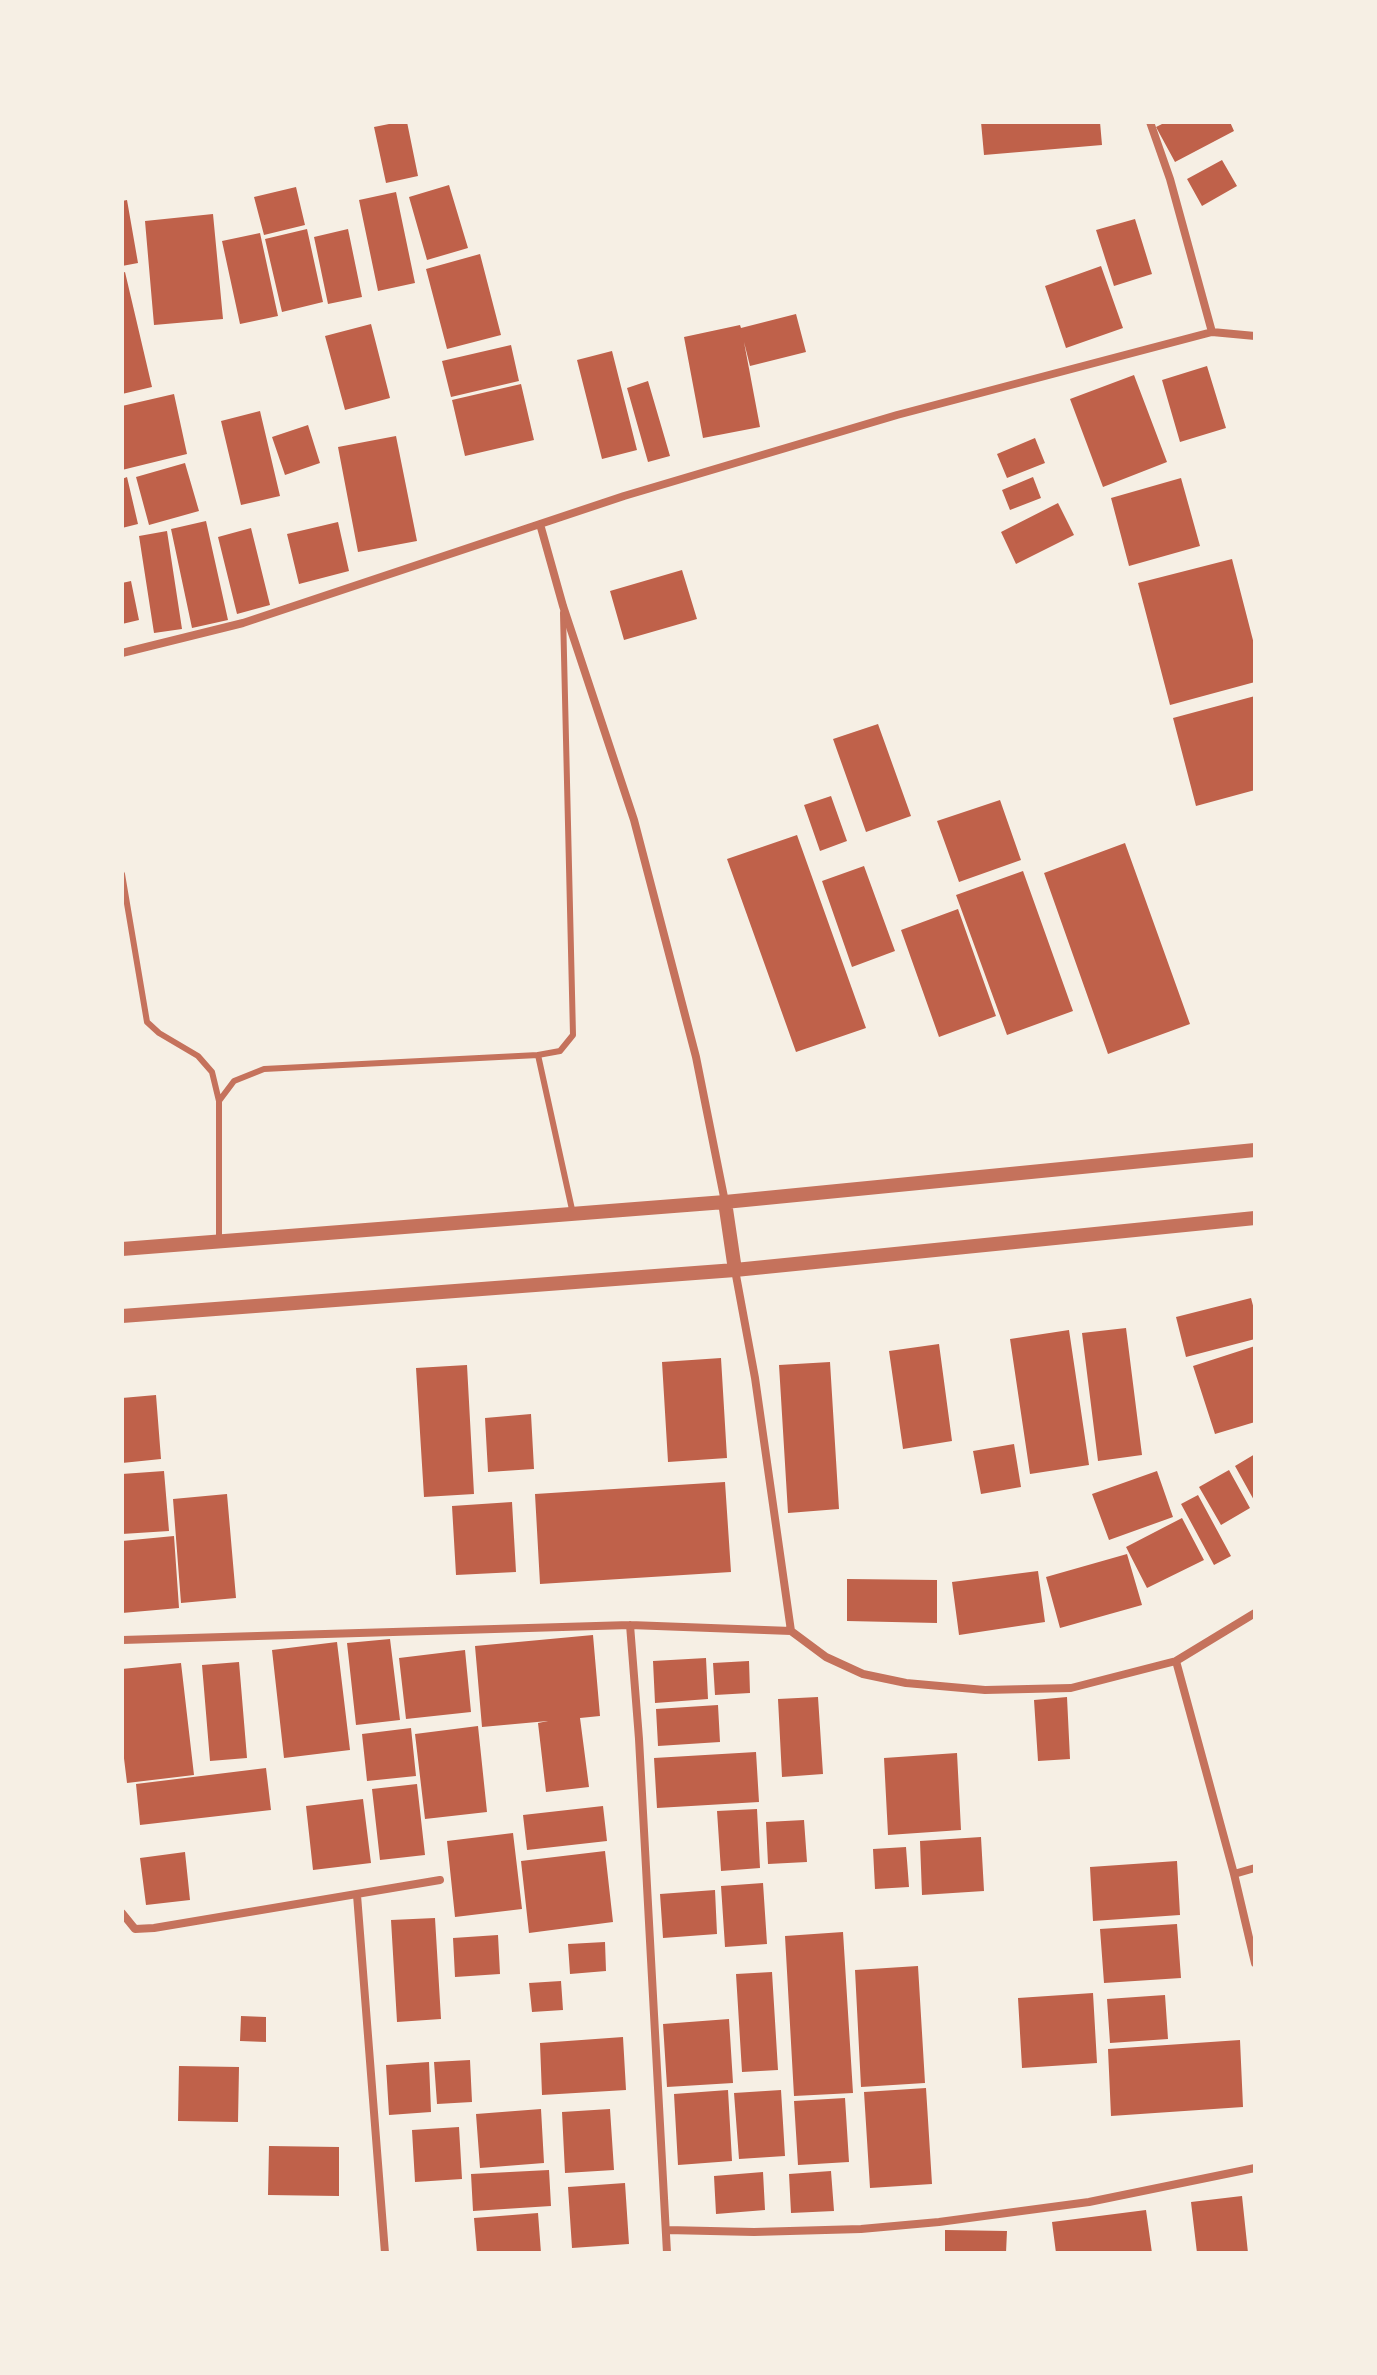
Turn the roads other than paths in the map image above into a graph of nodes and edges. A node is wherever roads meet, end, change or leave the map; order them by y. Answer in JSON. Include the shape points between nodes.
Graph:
{"nodes":[{"id":1,"x":1150,"y":122,"type":"edge"},
{"id":2,"x":1212,"y":332,"type":"junction"},
{"id":3,"x":1255,"y":336,"type":"edge"},
{"id":4,"x":540,"y":524,"type":"junction"},
{"id":5,"x":563,"y":606,"type":"junction"},
{"id":6,"x":122,"y":653,"type":"edge"},
{"id":7,"x":122,"y":874,"type":"edge"},
{"id":8,"x":538,"y":1055,"type":"junction"},
{"id":9,"x":219,"y":1101,"type":"junction"},
{"id":10,"x":1255,"y":1150,"type":"edge"},
{"id":11,"x":725,"y":1202,"type":"junction"},
{"id":12,"x":573,"y":1214,"type":"junction"},
{"id":13,"x":1255,"y":1218,"type":"edge"},
{"id":14,"x":219,"y":1241,"type":"junction"},
{"id":15,"x":122,"y":1249,"type":"edge"},
{"id":16,"x":735,"y":1270,"type":"junction"},
{"id":17,"x":122,"y":1316,"type":"edge"},
{"id":18,"x":1255,"y":1613,"type":"edge"},
{"id":19,"x":630,"y":1625,"type":"junction"},
{"id":20,"x":791,"y":1631,"type":"junction"},
{"id":21,"x":122,"y":1640,"type":"edge"},
{"id":22,"x":1176,"y":1661,"type":"junction"},
{"id":23,"x":1255,"y":1868,"type":"edge"},
{"id":24,"x":1234,"y":1874,"type":"junction"},
{"id":25,"x":440,"y":1880,"type":"dead end"},
{"id":26,"x":357,"y":1895,"type":"junction"},
{"id":27,"x":122,"y":1913,"type":"edge"},
{"id":28,"x":1255,"y":1963,"type":"edge"},
{"id":29,"x":1255,"y":2168,"type":"edge"},
{"id":30,"x":667,"y":2230,"type":"junction"},
{"id":31,"x":385,"y":2253,"type":"edge"},
{"id":32,"x":667,"y":2253,"type":"edge"}],
"edges":[{"from":1,"to":2,"type":"street"},
{"from":2,"to":3,"type":"street"},
{"from":2,"to":4,"type":"street","via":[[897,415]]},
{"from":4,"to":5,"type":"street"},
{"from":4,"to":6,"type":"street","via":[[243,623]]},
{"from":5,"to":8,"type":"lane","via":[[573,1035],[560,1051]]},
{"from":5,"to":11,"type":"street","via":[[634,820],[696,1057]]},
{"from":7,"to":9,"type":"lane","via":[[147,1022],[198,1056],[212,1072]]},
{"from":8,"to":9,"type":"lane","via":[[264,1069],[234,1081]]},
{"from":8,"to":12,"type":"lane"},
{"from":9,"to":14,"type":"lane"},
{"from":10,"to":11,"type":"street"},
{"from":11,"to":12,"type":"street"},
{"from":11,"to":16,"type":"street"},
{"from":12,"to":14,"type":"street"},
{"from":13,"to":16,"type":"street"},
{"from":14,"to":15,"type":"street"},
{"from":16,"to":17,"type":"street"},
{"from":16,"to":20,"type":"street"},
{"from":18,"to":22,"type":"street"},
{"from":19,"to":20,"type":"street"},
{"from":19,"to":21,"type":"street"},
{"from":19,"to":30,"type":"street"},
{"from":20,"to":22,"type":"street","via":[[826,1657],[863,1674],[985,1690],[1071,1688]]},
{"from":22,"to":24,"type":"street"},
{"from":23,"to":24,"type":"street"},
{"from":24,"to":28,"type":"street"},
{"from":25,"to":26,"type":"street"},
{"from":26,"to":27,"type":"street","via":[[154,1928],[135,1929]]},
{"from":26,"to":31,"type":"street"},
{"from":29,"to":30,"type":"street","via":[[1089,2202],[939,2222],[830,2230]]},
{"from":30,"to":32,"type":"street"}]}
